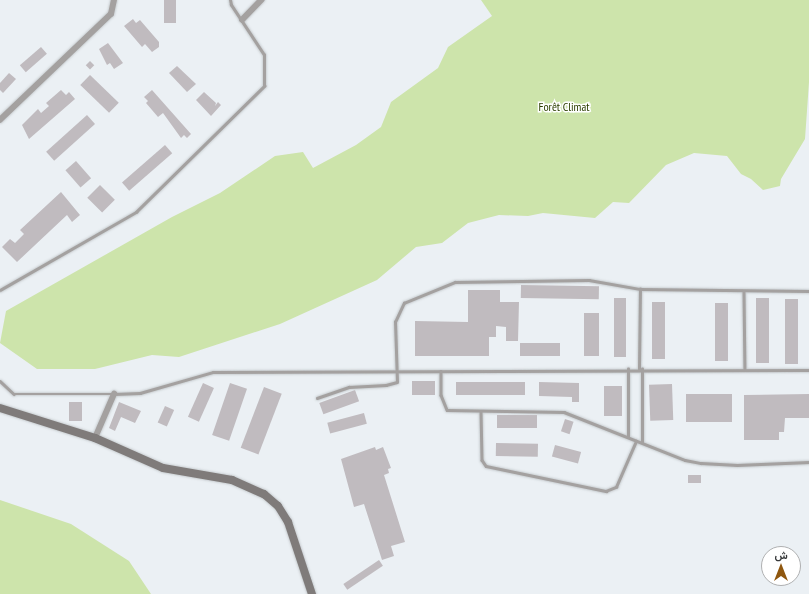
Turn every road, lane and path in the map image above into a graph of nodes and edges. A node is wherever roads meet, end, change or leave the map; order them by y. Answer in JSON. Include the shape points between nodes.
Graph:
{"nodes":[{"id":1,"x":114,"y":0,"type":"edge"},
{"id":2,"x":230,"y":0,"type":"edge"},
{"id":3,"x":261,"y":0,"type":"edge"},
{"id":4,"x":242,"y":20,"type":"junction"},
{"id":5,"x":0,"y":120,"type":"edge"},
{"id":6,"x":640,"y":289,"type":"junction"},
{"id":7,"x":0,"y":290,"type":"edge"},
{"id":8,"x":809,"y":291,"type":"edge"},
{"id":9,"x":744,"y":292,"type":"junction"},
{"id":10,"x":628,"y":369,"type":"junction"},
{"id":11,"x":641,"y":369,"type":"junction"},
{"id":12,"x":745,"y":370,"type":"junction"},
{"id":13,"x":809,"y":370,"type":"edge"},
{"id":14,"x":395,"y":371,"type":"junction"},
{"id":15,"x":441,"y":371,"type":"junction"},
{"id":16,"x":0,"y":381,"type":"edge"},
{"id":17,"x":114,"y":394,"type":"junction"},
{"id":18,"x":317,"y":398,"type":"dead end"},
{"id":19,"x":0,"y":408,"type":"edge"},
{"id":20,"x":481,"y":411,"type":"junction"},
{"id":21,"x":628,"y":437,"type":"junction"},
{"id":22,"x":95,"y":438,"type":"junction"},
{"id":23,"x":636,"y":441,"type":"junction"},
{"id":24,"x":642,"y":442,"type":"junction"},
{"id":25,"x":809,"y":462,"type":"edge"},
{"id":26,"x":312,"y":594,"type":"edge"}],
"edges":[{"from":1,"to":5,"type":"street","via":[[111,14]]},
{"from":2,"to":4,"type":"lane"},
{"from":3,"to":4,"type":"street"},
{"from":4,"to":7,"type":"lane","via":[[264,55],[264,86],[136,212]]},
{"from":6,"to":9,"type":"lane"},
{"from":6,"to":11,"type":"lane"},
{"from":6,"to":14,"type":"lane","via":[[589,280],[455,282],[404,303],[395,322]]},
{"from":8,"to":9,"type":"lane"},
{"from":9,"to":12,"type":"lane"},
{"from":10,"to":11,"type":"lane"},
{"from":10,"to":15,"type":"lane"},
{"from":10,"to":21,"type":"lane"},
{"from":11,"to":12,"type":"lane"},
{"from":11,"to":24,"type":"lane"},
{"from":12,"to":13,"type":"lane"},
{"from":14,"to":15,"type":"lane"},
{"from":14,"to":17,"type":"lane","via":[[213,372],[140,393]]},
{"from":14,"to":18,"type":"lane","via":[[397,382],[386,385],[349,386]]},
{"from":15,"to":20,"type":"lane","via":[[441,395],[447,410]]},
{"from":16,"to":17,"type":"lane","via":[[14,394]]},
{"from":17,"to":22,"type":"street"},
{"from":19,"to":22,"type":"main road"},
{"from":20,"to":21,"type":"lane","via":[[564,412]]},
{"from":20,"to":23,"type":"lane","via":[[482,460],[486,466],[606,490],[616,488]]},
{"from":21,"to":23,"type":"lane"},
{"from":22,"to":26,"type":"main road","via":[[163,468],[232,480],[264,494],[278,506],[288,522]]},
{"from":23,"to":24,"type":"lane"},
{"from":24,"to":25,"type":"lane","via":[[685,460],[701,463],[737,465]]}]}
